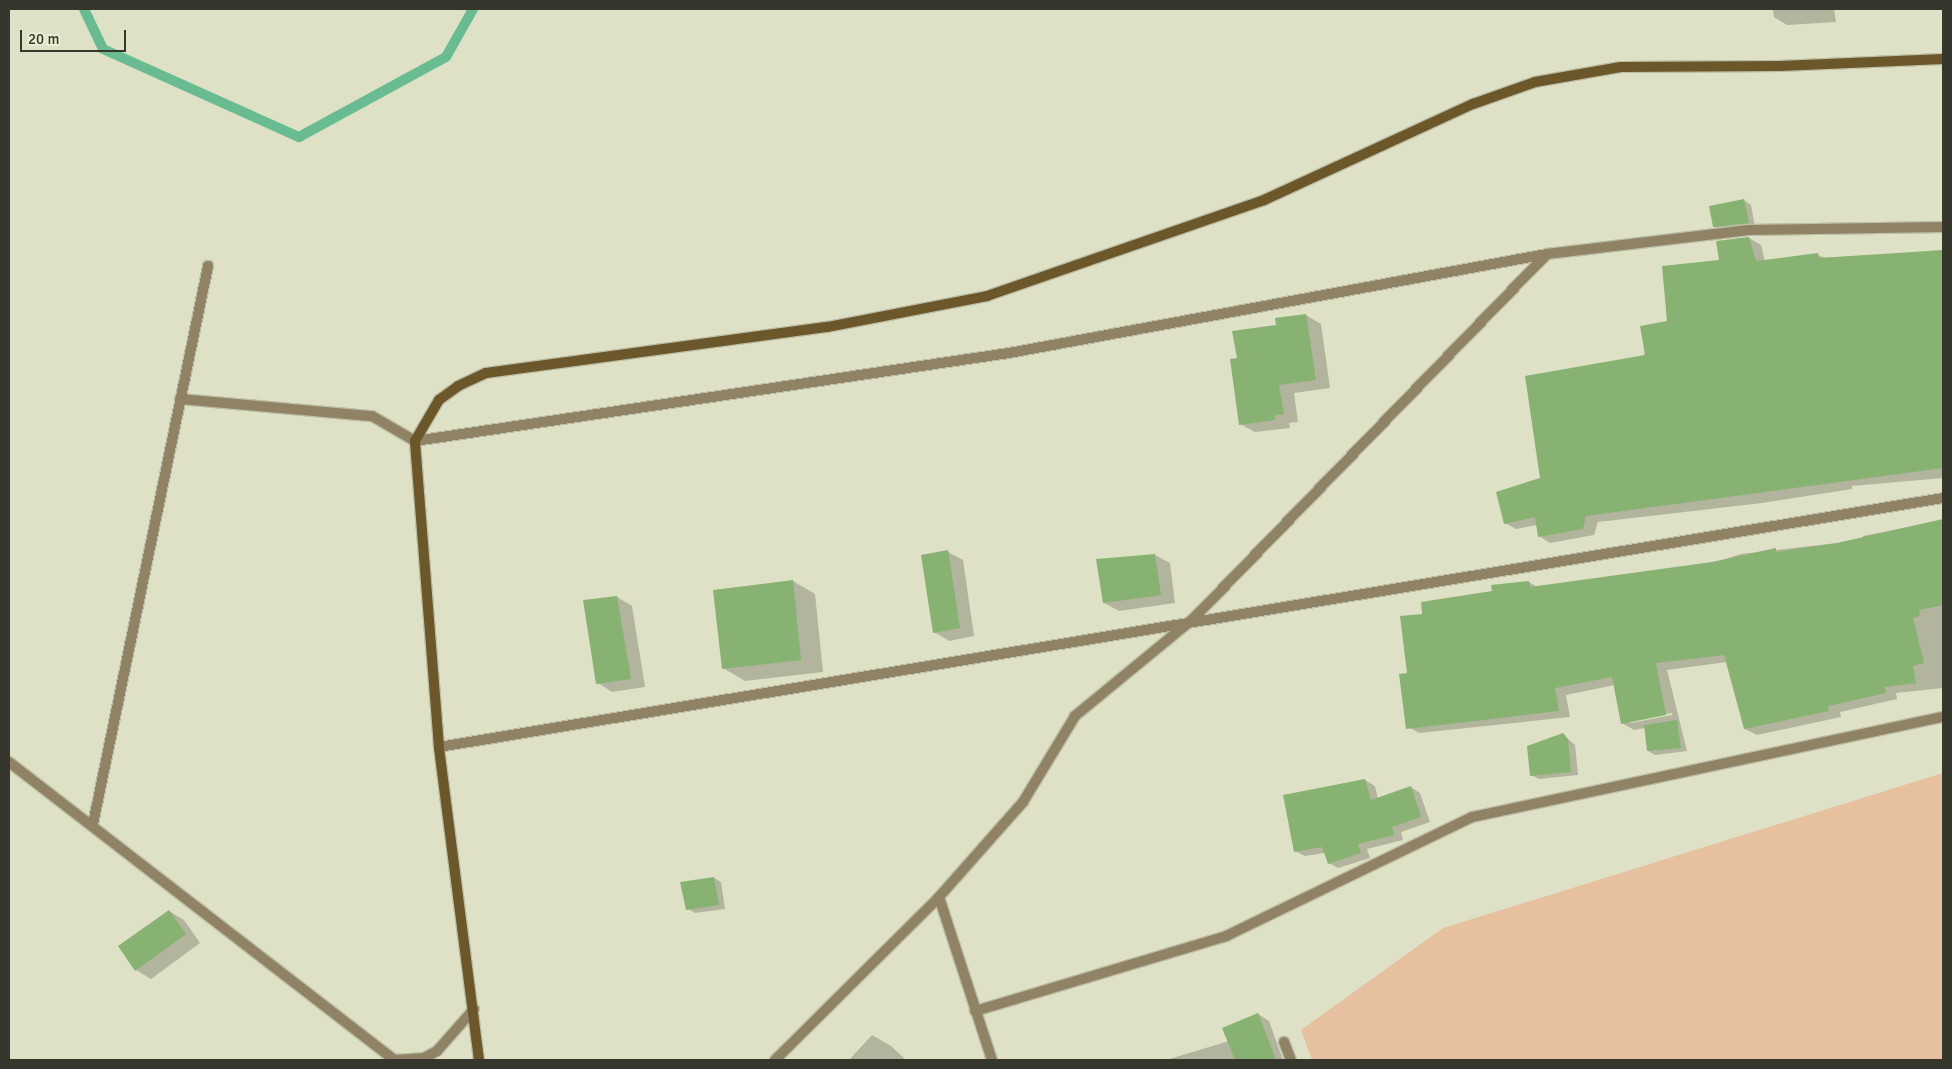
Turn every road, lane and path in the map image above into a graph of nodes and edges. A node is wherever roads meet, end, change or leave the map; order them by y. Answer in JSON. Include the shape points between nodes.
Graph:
{"nodes":[{"id":1,"x":1943,"y":59,"type":"edge"},
{"id":2,"x":1943,"y":227,"type":"edge"},
{"id":3,"x":1547,"y":254,"type":"junction"},
{"id":4,"x":208,"y":266,"type":"dead end"},
{"id":5,"x":180,"y":399,"type":"junction"},
{"id":6,"x":415,"y":441,"type":"junction"},
{"id":7,"x":1943,"y":498,"type":"edge"},
{"id":8,"x":1193,"y":619,"type":"junction"},
{"id":9,"x":1943,"y":717,"type":"edge"},
{"id":10,"x":439,"y":747,"type":"junction"},
{"id":11,"x":9,"y":762,"type":"edge"},
{"id":12,"x":93,"y":824,"type":"junction"},
{"id":13,"x":938,"y":897,"type":"junction"},
{"id":14,"x":474,"y":1009,"type":"junction"},
{"id":15,"x":975,"y":1011,"type":"junction"},
{"id":16,"x":1284,"y":1042,"type":"dead end"},
{"id":17,"x":395,"y":1060,"type":"edge"},
{"id":18,"x":479,"y":1060,"type":"edge"},
{"id":19,"x":775,"y":1060,"type":"edge"},
{"id":20,"x":992,"y":1060,"type":"edge"},
{"id":21,"x":1291,"y":1060,"type":"edge"}],
"edges":[{"from":1,"to":6,"type":"street","via":[[1780,66],[1621,67],[1535,82],[1473,104],[1264,200],[987,296],[828,327],[486,373],[438,400]]},
{"from":2,"to":3,"type":"street","via":[[1749,230]]},
{"from":3,"to":6,"type":"street","via":[[1009,353]]},
{"from":3,"to":8,"type":"street"},
{"from":4,"to":5,"type":"street"},
{"from":5,"to":6,"type":"street","via":[[372,416]]},
{"from":5,"to":12,"type":"street"},
{"from":6,"to":10,"type":"street"},
{"from":7,"to":8,"type":"street"},
{"from":8,"to":10,"type":"street"},
{"from":8,"to":13,"type":"street","via":[[1075,716],[1023,802]]},
{"from":9,"to":15,"type":"street","via":[[1472,817],[1226,936]]},
{"from":10,"to":14,"type":"street"},
{"from":11,"to":12,"type":"street"},
{"from":12,"to":17,"type":"street"},
{"from":13,"to":15,"type":"street"},
{"from":13,"to":19,"type":"street"},
{"from":14,"to":17,"type":"street","via":[[437,1051],[424,1058]]},
{"from":14,"to":18,"type":"street"},
{"from":15,"to":20,"type":"street"},
{"from":16,"to":21,"type":"street"}]}
